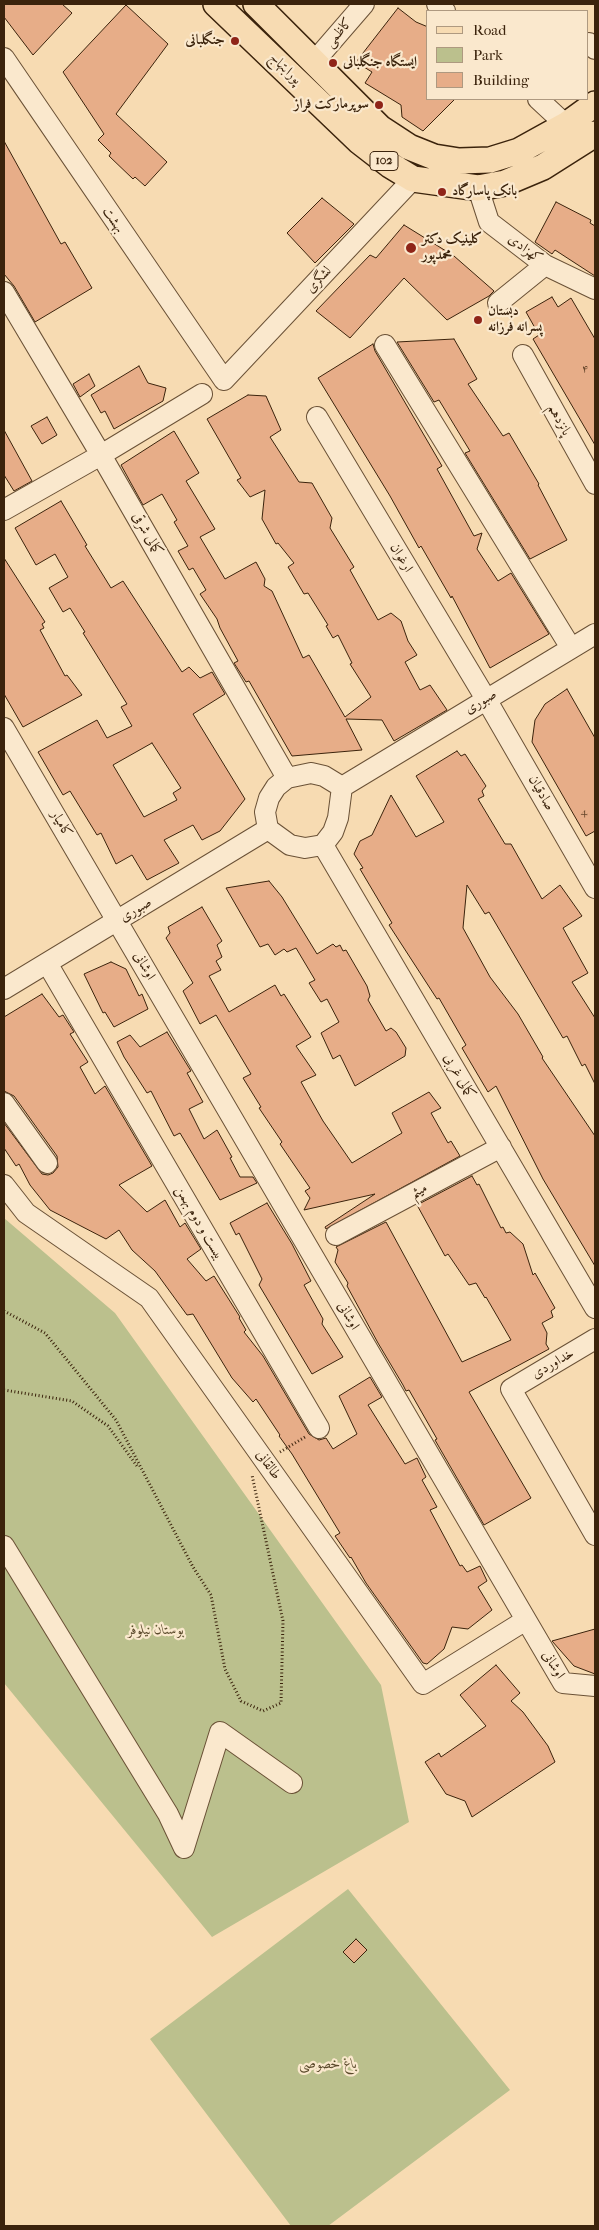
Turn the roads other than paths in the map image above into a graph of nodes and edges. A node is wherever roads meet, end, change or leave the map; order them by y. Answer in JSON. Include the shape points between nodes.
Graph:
{"nodes":[{"id":1,"x":216,"y":4,"type":"edge"},
{"id":2,"x":256,"y":4,"type":"edge"},
{"id":3,"x":364,"y":4,"type":"edge"},
{"id":4,"x":243,"y":13,"type":"edge"},
{"id":5,"x":4,"y":58,"type":"edge"},
{"id":6,"x":313,"y":63,"type":"junction"},
{"id":7,"x":539,"y":100,"type":"edge"},
{"id":8,"x":595,"y":104,"type":"edge"},
{"id":9,"x":566,"y":125,"type":"junction"},
{"id":10,"x":595,"y":134,"type":"edge"},
{"id":11,"x":413,"y":179,"type":"junction"},
{"id":12,"x":478,"y":188,"type":"junction"},
{"id":13,"x":545,"y":265,"type":"junction"},
{"id":14,"x":595,"y":289,"type":"edge"},
{"id":15,"x":4,"y":292,"type":"edge"},
{"id":16,"x":498,"y":302,"type":"dead end"},
{"id":17,"x":386,"y":345,"type":"dead end"},
{"id":18,"x":523,"y":355,"type":"dead end"},
{"id":19,"x":224,"y":380,"type":"joint"},
{"id":20,"x":202,"y":394,"type":"dead end"},
{"id":21,"x":317,"y":417,"type":"dead end"},
{"id":22,"x":101,"y":455,"type":"junction"},
{"id":23,"x":595,"y":484,"type":"edge"},
{"id":24,"x":4,"y":510,"type":"edge"},
{"id":25,"x":595,"y":634,"type":"edge"},
{"id":26,"x":571,"y":648,"type":"junction"},
{"id":27,"x":486,"y":699,"type":"junction"},
{"id":28,"x":4,"y":728,"type":"edge"},
{"id":29,"x":287,"y":778,"type":"junction"},
{"id":30,"x":342,"y":787,"type":"junction"},
{"id":31,"x":268,"y":829,"type":"junction"},
{"id":32,"x":323,"y":845,"type":"junction"},
{"id":33,"x":595,"y":888,"type":"edge"},
{"id":34,"x":118,"y":921,"type":"junction"},
{"id":35,"x":47,"y":963,"type":"junction"},
{"id":36,"x":4,"y":989,"type":"edge"},
{"id":37,"x":4,"y":1103,"type":"edge"},
{"id":38,"x":502,"y":1148,"type":"junction"},
{"id":39,"x":47,"y":1163,"type":"dead end"},
{"id":40,"x":4,"y":1185,"type":"edge"},
{"id":41,"x":336,"y":1236,"type":"dead end"},
{"id":42,"x":595,"y":1308,"type":"edge"},
{"id":43,"x":595,"y":1339,"type":"edge"},
{"id":44,"x":318,"y":1428,"type":"road end"},
{"id":45,"x":595,"y":1535,"type":"edge"},
{"id":46,"x":4,"y":1546,"type":"edge"},
{"id":47,"x":526,"y":1620,"type":"junction"},
{"id":48,"x":595,"y":1686,"type":"edge"},
{"id":49,"x":292,"y":1783,"type":"dead end"}],
"edges":[{"from":1,"to":4,"type":"main road","name":"پورابتهاج","number":"102"},
{"from":2,"to":6,"type":"main road","name":"پورابتهاج","number":"102"},
{"from":3,"to":6,"type":"street","name":"کاظمی"},
{"from":4,"to":11,"type":"main road","name":"پورابتهاج","number":"102","via":[[359,141]]},
{"from":5,"to":19,"type":"street","name":"بهشت"},
{"from":6,"to":9,"type":"main road","name":"پورابتهاج","number":"102","via":[[380,128],[408,147],[434,157],[459,161],[490,160],[519,151]]},
{"from":7,"to":9,"type":"street"},
{"from":8,"to":9,"type":"main road","name":"پورابتهاج","number":"102"},
{"from":10,"to":12,"type":"main road","name":"پورابتهاج","number":"102","via":[[543,167],[505,183]]},
{"from":11,"to":12,"type":"main road","name":"پورابتهاج","number":"102"},
{"from":11,"to":19,"type":"street","name":"لشگری"},
{"from":12,"to":13,"type":"street","name":"کهزادی","via":[[489,222]]},
{"from":13,"to":14,"type":"street","name":"کهزادی"},
{"from":13,"to":16,"type":"street"},
{"from":15,"to":22,"type":"street","name":"کمالی شرقی"},
{"from":17,"to":26,"type":"street"},
{"from":18,"to":23,"type":"street","name":"پانزدهم"},
{"from":20,"to":22,"type":"street"},
{"from":21,"to":27,"type":"street","name":"ارغوان"},
{"from":22,"to":24,"type":"street"},
{"from":22,"to":29,"type":"street","name":"کمالی شرقی"},
{"from":25,"to":26,"type":"street","name":"صبوری"},
{"from":26,"to":27,"type":"street","name":"صبوری"},
{"from":27,"to":30,"type":"street","name":"صبوری"},
{"from":27,"to":33,"type":"street","name":"صادقیان"},
{"from":28,"to":34,"type":"street","name":"کامیار"},
{"from":29,"to":30,"type":"street","via":[[311,773],[324,776]]},
{"from":29,"to":31,"type":"street","via":[[268,798],[265,812]]},
{"from":30,"to":32,"type":"street","via":[[338,818]]},
{"from":31,"to":32,"type":"street","via":[[290,845],[305,848]]},
{"from":31,"to":34,"type":"street","name":"صبوری"},
{"from":32,"to":38,"type":"street","name":"کمالی غربی"},
{"from":34,"to":35,"type":"street","name":"صبوری"},
{"from":34,"to":47,"type":"street","name":"اوشانی"},
{"from":35,"to":36,"type":"street","name":"صبوری"},
{"from":35,"to":44,"type":"street","name":"بیست و دوم بهمن"},
{"from":37,"to":39,"type":"street"},
{"from":38,"to":41,"type":"street","name":"میثم"},
{"from":38,"to":42,"type":"street","name":"کمالی غربی"},
{"from":40,"to":47,"type":"street","name":"طالقانی","via":[[26,1213],[150,1298],[257,1464],[424,1684]]},
{"from":43,"to":45,"type":"street","name":"خداوردی","via":[[511,1389]]},
{"from":46,"to":49,"type":"street","via":[[168,1814],[184,1848],[220,1732]]},
{"from":47,"to":48,"type":"street","name":"اوشانی","via":[[563,1683]]}]}
